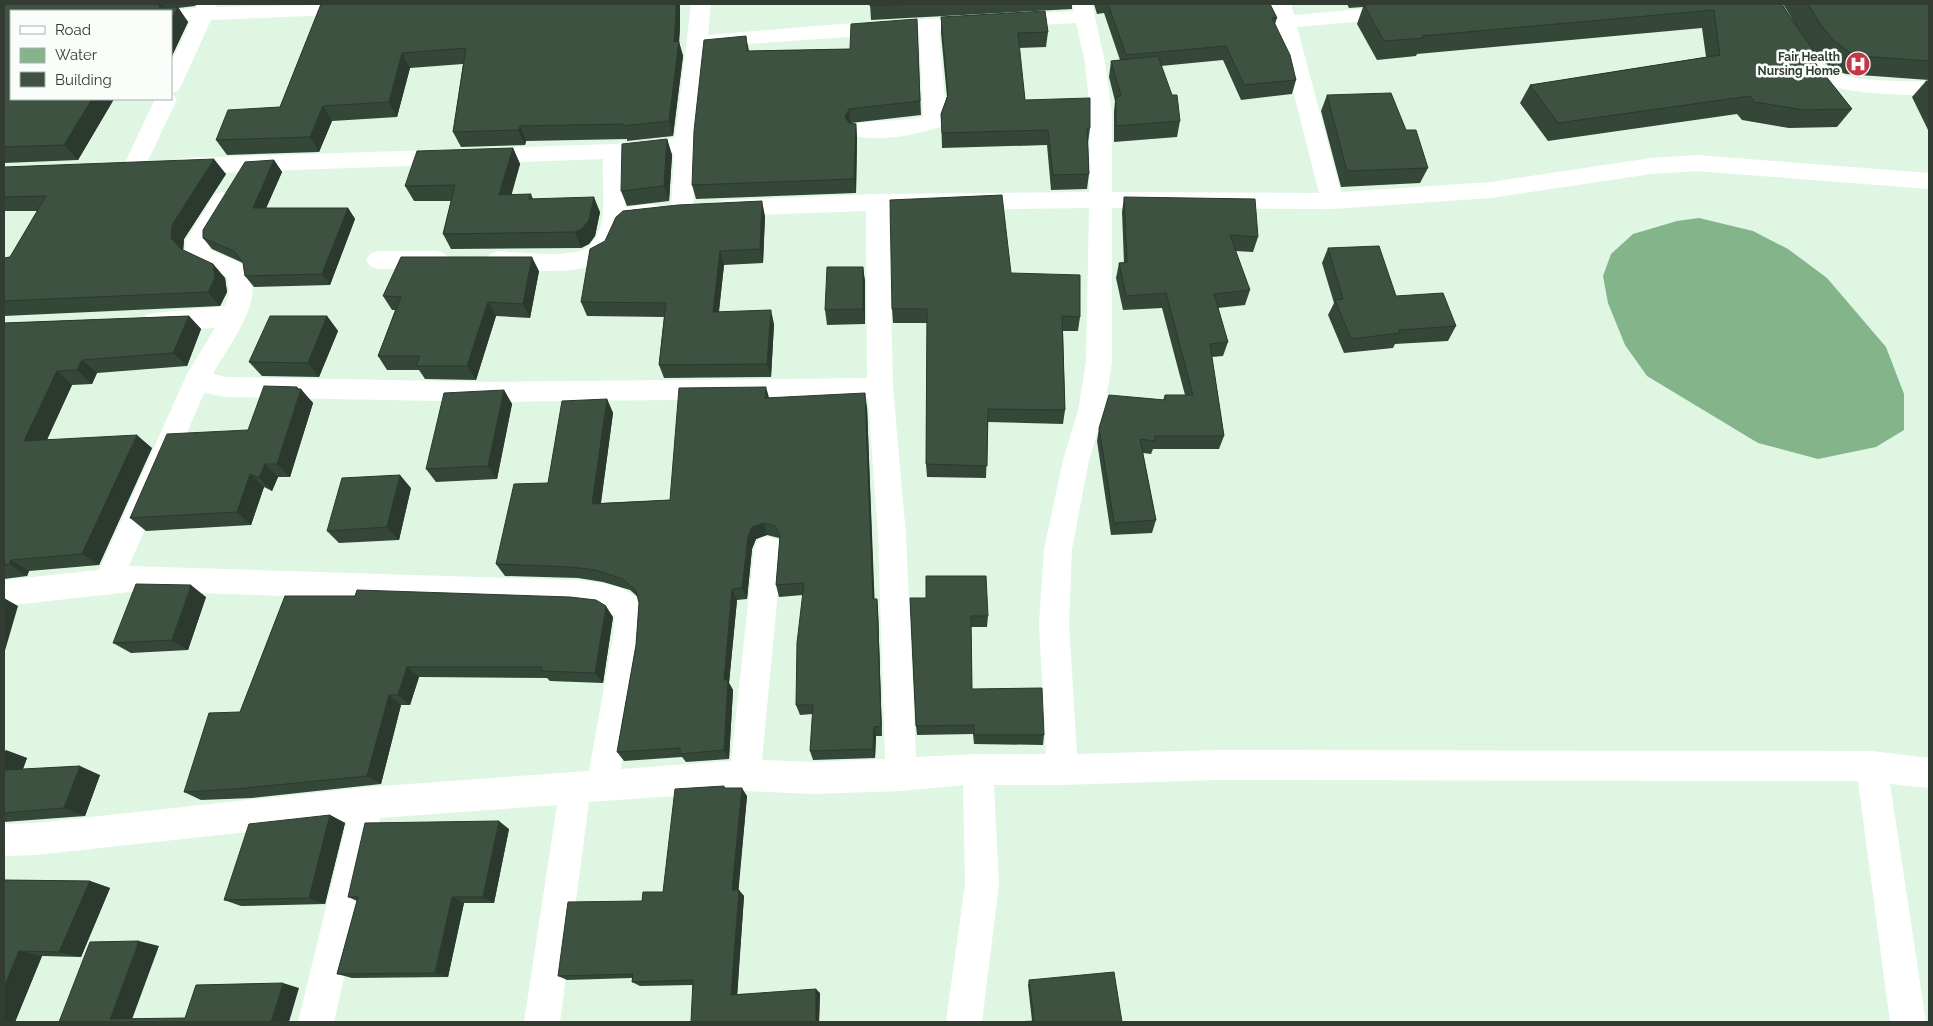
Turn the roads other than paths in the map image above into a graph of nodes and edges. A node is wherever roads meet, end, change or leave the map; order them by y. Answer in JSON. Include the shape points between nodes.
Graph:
{"nodes":[{"id":1,"x":701,"y":4,"type":"edge"},
{"id":2,"x":1771,"y":4,"type":"edge"},
{"id":3,"x":372,"y":7,"type":"edge"},
{"id":4,"x":206,"y":8,"type":"edge"},
{"id":5,"x":1084,"y":10,"type":"edge"},
{"id":6,"x":1421,"y":10,"type":"edge"},
{"id":7,"x":1283,"y":13,"type":"edge"},
{"id":8,"x":172,"y":15,"type":"edge"},
{"id":9,"x":929,"y":25,"type":"junction"},
{"id":10,"x":695,"y":42,"type":"junction"},
{"id":11,"x":172,"y":84,"type":"edge"},
{"id":12,"x":1929,"y":89,"type":"edge"},
{"id":13,"x":166,"y":100,"type":"edge"},
{"id":14,"x":859,"y":130,"type":"dead end"},
{"id":15,"x":685,"y":145,"type":"junction"},
{"id":16,"x":614,"y":151,"type":"junction"},
{"id":17,"x":245,"y":165,"type":"junction"},
{"id":18,"x":1929,"y":181,"type":"edge"},
{"id":19,"x":1102,"y":199,"type":"junction"},
{"id":20,"x":1332,"y":201,"type":"junction"},
{"id":21,"x":877,"y":202,"type":"junction"},
{"id":22,"x":682,"y":210,"type":"junction"},
{"id":23,"x":613,"y":222,"type":"junction"},
{"id":24,"x":378,"y":260,"type":"dead end"},
{"id":25,"x":233,"y":317,"type":"junction"},
{"id":26,"x":133,"y":322,"type":"edge"},
{"id":27,"x":200,"y":374,"type":"junction"},
{"id":28,"x":880,"y":388,"type":"junction"},
{"id":29,"x":768,"y":549,"type":"dead end"},
{"id":30,"x":109,"y":580,"type":"junction"},
{"id":31,"x":4,"y":593,"type":"edge"},
{"id":32,"x":1872,"y":766,"type":"junction"},
{"id":33,"x":978,"y":769,"type":"junction"},
{"id":34,"x":1062,"y":770,"type":"junction"},
{"id":35,"x":1929,"y":773,"type":"edge"},
{"id":36,"x":744,"y":775,"type":"junction"},
{"id":37,"x":901,"y":775,"type":"junction"},
{"id":38,"x":589,"y":788,"type":"junction"},
{"id":39,"x":367,"y":803,"type":"junction"},
{"id":40,"x":4,"y":840,"type":"edge"},
{"id":41,"x":316,"y":1022,"type":"edge"},
{"id":42,"x":542,"y":1022,"type":"edge"},
{"id":43,"x":964,"y":1022,"type":"edge"},
{"id":44,"x":1908,"y":1022,"type":"edge"}],
"edges":[{"from":1,"to":10,"type":"street"},
{"from":2,"to":12,"type":"street","via":[[1821,75],[1844,82]]},
{"from":3,"to":4,"type":"street","via":[[264,12]]},
{"from":4,"to":8,"type":"street"},
{"from":4,"to":11,"type":"street"},
{"from":5,"to":9,"type":"street"},
{"from":5,"to":19,"type":"street","via":[[1101,114]]},
{"from":6,"to":7,"type":"street"},
{"from":7,"to":20,"type":"street"},
{"from":9,"to":10,"type":"street"},
{"from":9,"to":14,"type":"street","via":[[934,122],[871,132]]},
{"from":10,"to":15,"type":"street"},
{"from":13,"to":17,"type":"street","via":[[142,167]]},
{"from":15,"to":16,"type":"street"},
{"from":15,"to":22,"type":"street"},
{"from":16,"to":17,"type":"street"},
{"from":16,"to":23,"type":"street"},
{"from":17,"to":25,"type":"street","via":[[198,240],[197,252],[206,260],[235,271],[241,279],[243,293]]},
{"from":18,"to":20,"type":"street","via":[[1697,163],[1651,166],[1491,190]]},
{"from":19,"to":20,"type":"street"},
{"from":19,"to":21,"type":"street"},
{"from":19,"to":34,"type":"street","via":[[1098,362],[1091,411],[1076,460],[1058,549],[1054,624]]},
{"from":21,"to":22,"type":"street"},
{"from":21,"to":28,"type":"street"},
{"from":22,"to":23,"type":"street","via":[[634,213]]},
{"from":23,"to":24,"type":"street","via":[[602,250],[589,258]]},
{"from":25,"to":26,"type":"street"},
{"from":25,"to":27,"type":"street"},
{"from":27,"to":28,"type":"street","via":[[205,383],[267,388],[494,392]]},
{"from":27,"to":30,"type":"street"},
{"from":28,"to":37,"type":"street","via":[[892,535]]},
{"from":29,"to":36,"type":"street"},
{"from":30,"to":31,"type":"street"},
{"from":30,"to":38,"type":"street","via":[[139,578],[489,588],[578,592],[609,597],[630,610],[628,637]]},
{"from":32,"to":34,"type":"street","via":[[1215,765]]},
{"from":32,"to":35,"type":"street"},
{"from":32,"to":44,"type":"street"},
{"from":33,"to":34,"type":"street"},
{"from":33,"to":37,"type":"street"},
{"from":33,"to":43,"type":"street","via":[[982,884]]},
{"from":36,"to":37,"type":"street","via":[[812,778]]},
{"from":36,"to":38,"type":"street"},
{"from":38,"to":39,"type":"street"},
{"from":38,"to":42,"type":"street"},
{"from":39,"to":40,"type":"street"},
{"from":39,"to":41,"type":"street"}]}
